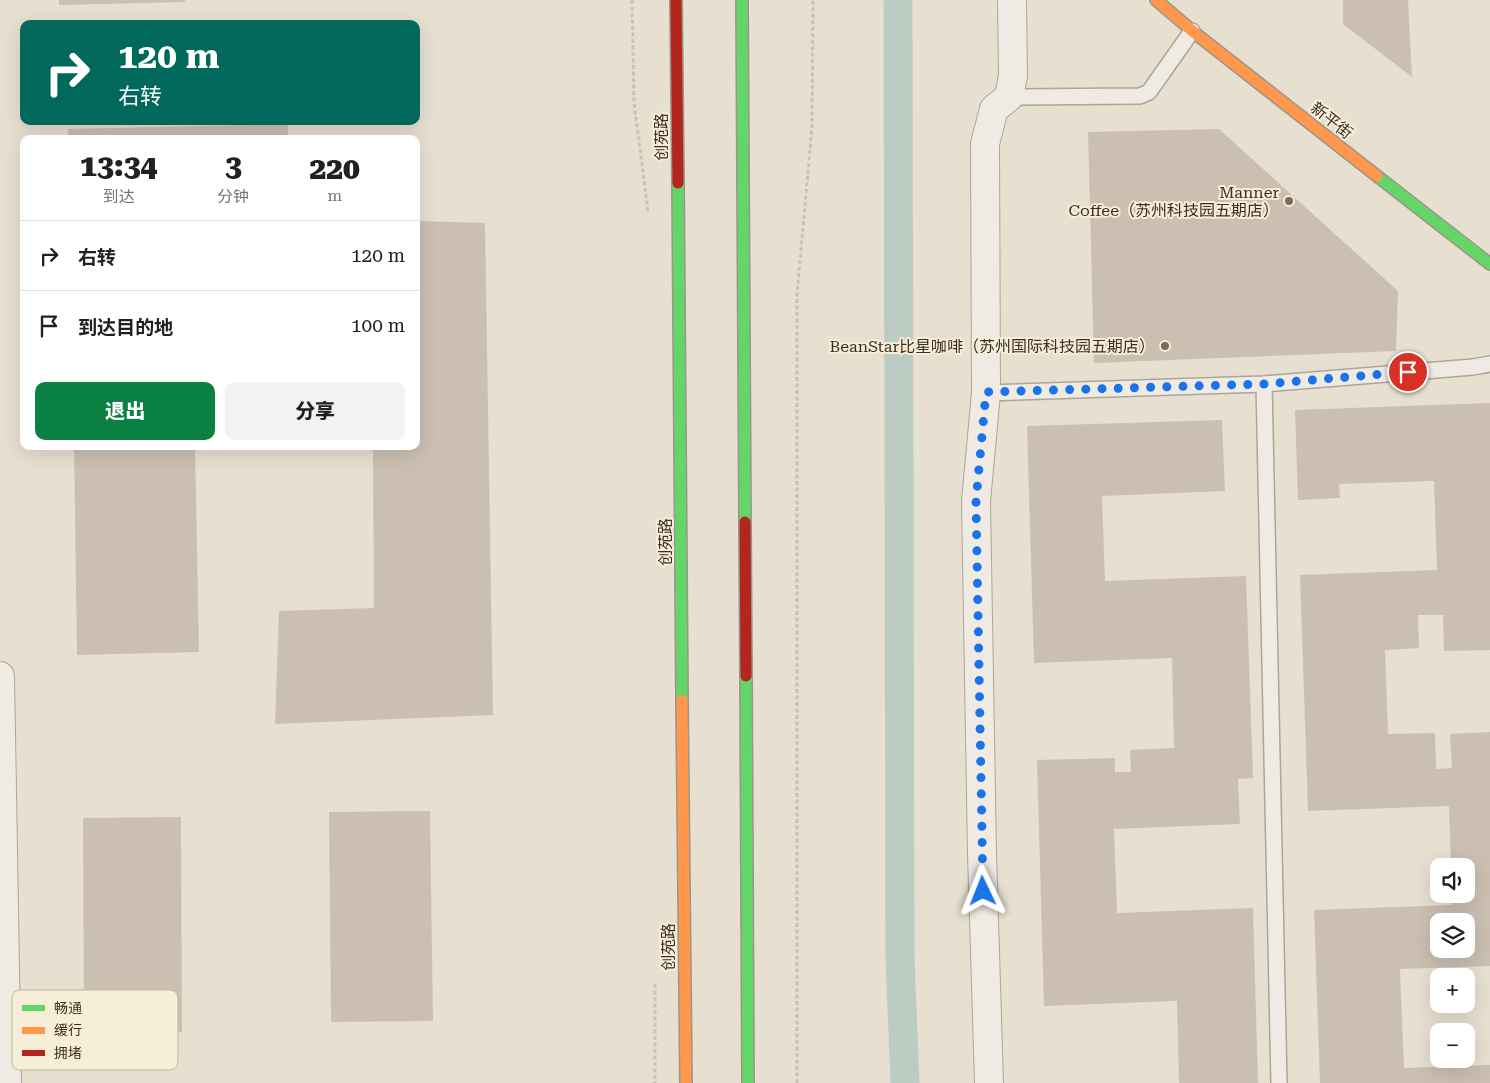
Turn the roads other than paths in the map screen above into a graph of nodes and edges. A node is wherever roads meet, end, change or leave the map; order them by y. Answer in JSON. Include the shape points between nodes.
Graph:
{"nodes":[{"id":1,"x":676,"y":0,"type":"edge"},
{"id":2,"x":742,"y":0,"type":"edge"},
{"id":3,"x":1012,"y":0,"type":"edge"},
{"id":4,"x":1156,"y":0,"type":"edge"},
{"id":5,"x":1192,"y":31,"type":"junction"},
{"id":6,"x":1009,"y":97,"type":"junction"},
{"id":7,"x":1490,"y":264,"type":"edge"},
{"id":8,"x":1490,"y":364,"type":"edge"},
{"id":9,"x":1264,"y":384,"type":"junction"},
{"id":10,"x":986,"y":392,"type":"junction"},
{"id":11,"x":0,"y":676,"type":"edge"},
{"id":12,"x":2,"y":966,"type":"edge"},
{"id":13,"x":7,"y":1083,"type":"edge"},
{"id":14,"x":686,"y":1083,"type":"edge"},
{"id":15,"x":748,"y":1083,"type":"edge"},
{"id":16,"x":989,"y":1083,"type":"edge"},
{"id":17,"x":1279,"y":1083,"type":"edge"}],
"edges":[{"from":1,"to":14,"type":"main road","name":"创苑路"},
{"from":2,"to":15,"type":"main road"},
{"from":3,"to":6,"type":"street","via":[[1013,76]]},
{"from":4,"to":5,"type":"main road","name":"新平街"},
{"from":5,"to":6,"type":"lane","via":[[1149,92],[1140,96]]},
{"from":5,"to":7,"type":"main road","name":"新平街"},
{"from":6,"to":10,"type":"street","via":[[994,109],[984,144]]},
{"from":8,"to":9,"type":"lane"},
{"from":9,"to":10,"type":"lane"},
{"from":9,"to":17,"type":"lane"},
{"from":10,"to":16,"type":"street","via":[[976,501]]},
{"from":11,"to":12,"type":"street"},
{"from":12,"to":13,"type":"street"}]}
